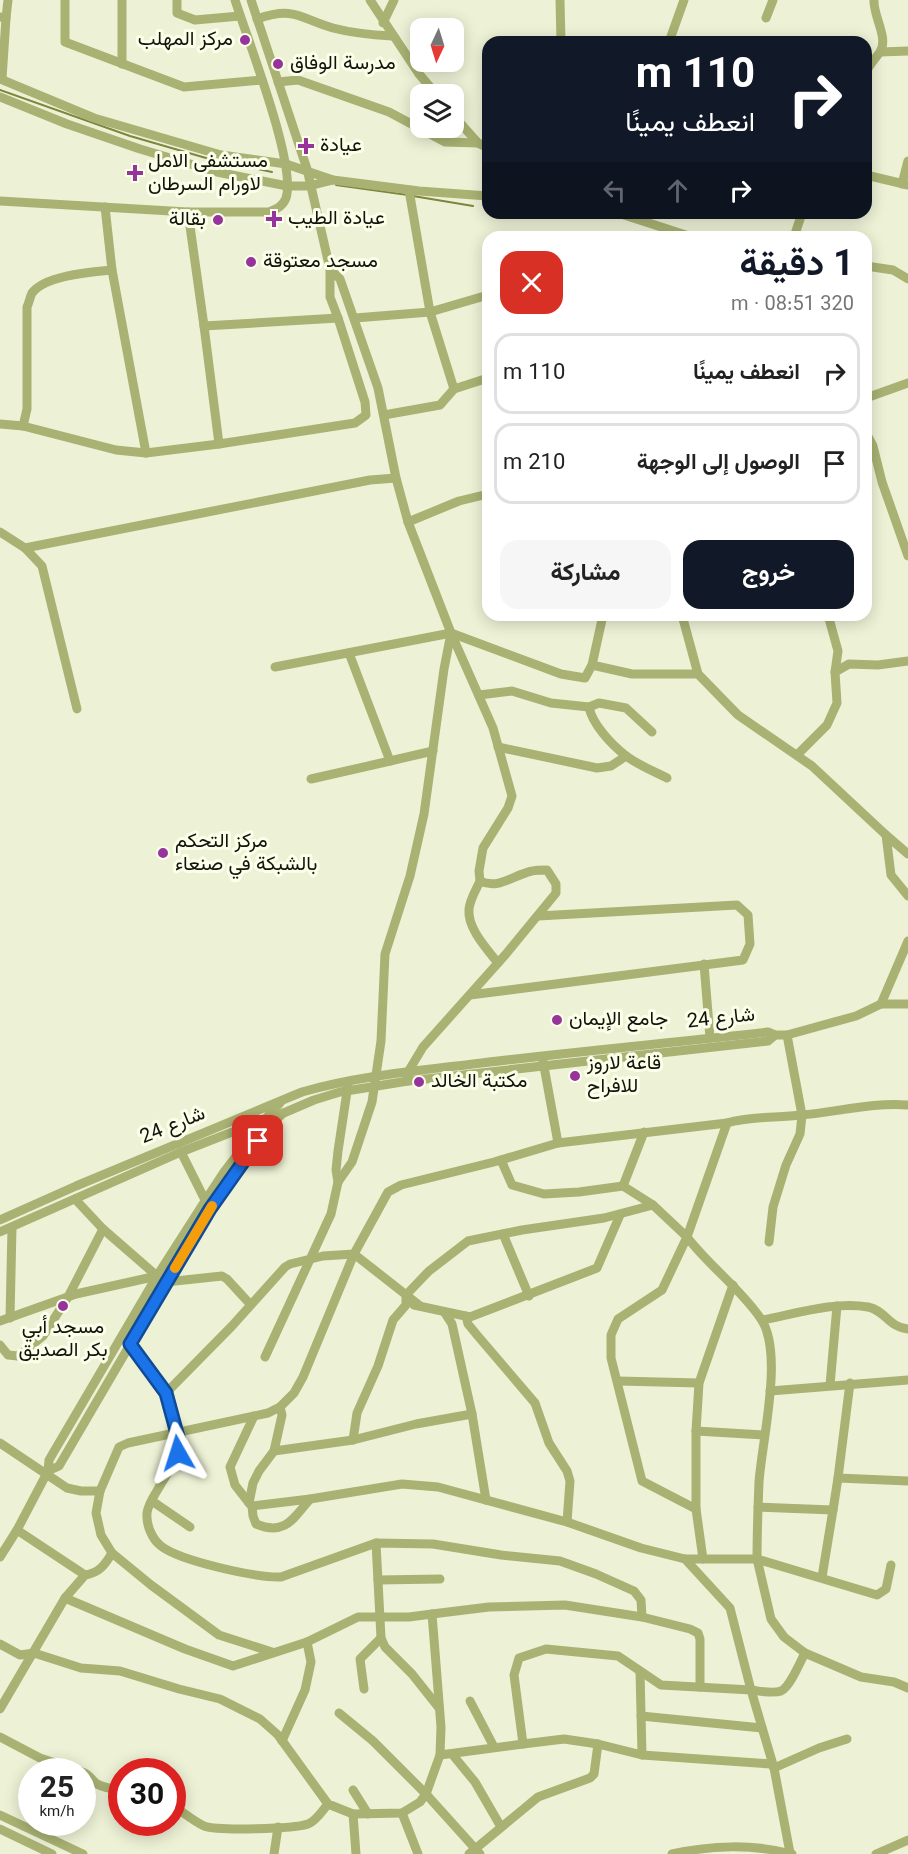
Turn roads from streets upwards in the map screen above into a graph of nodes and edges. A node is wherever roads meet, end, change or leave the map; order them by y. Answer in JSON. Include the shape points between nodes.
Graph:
{"nodes":[{"id":1,"x":8,"y":0,"type":"edge"},
{"id":2,"x":65,"y":0,"type":"edge"},
{"id":3,"x":122,"y":0,"type":"edge"},
{"id":4,"x":177,"y":0,"type":"edge"},
{"id":5,"x":235,"y":0,"type":"edge"},
{"id":6,"x":251,"y":0,"type":"edge"},
{"id":7,"x":370,"y":0,"type":"edge"},
{"id":8,"x":394,"y":0,"type":"edge"},
{"id":9,"x":560,"y":0,"type":"edge"},
{"id":10,"x":684,"y":0,"type":"edge"},
{"id":11,"x":773,"y":0,"type":"edge"},
{"id":12,"x":874,"y":0,"type":"edge"},
{"id":13,"x":240,"y":15,"type":"junction"},
{"id":14,"x":3,"y":17,"type":"edge"},
{"id":15,"x":766,"y":18,"type":"dead end"},
{"id":16,"x":257,"y":19,"type":"junction"},
{"id":17,"x":383,"y":23,"type":"junction"},
{"id":18,"x":392,"y":36,"type":"junction"},
{"id":19,"x":561,"y":36,"type":"edge"},
{"id":20,"x":671,"y":36,"type":"edge"},
{"id":21,"x":908,"y":51,"type":"edge"},
{"id":22,"x":880,"y":52,"type":"junction"},
{"id":23,"x":872,"y":61,"type":"edge"},
{"id":24,"x":122,"y":64,"type":"junction"},
{"id":25,"x":1,"y":79,"type":"edge"},
{"id":26,"x":262,"y":80,"type":"junction"},
{"id":27,"x":278,"y":82,"type":"junction"},
{"id":28,"x":428,"y":84,"type":"edge"},
{"id":29,"x":0,"y":97,"type":"edge"},
{"id":30,"x":464,"y":127,"type":"edge"},
{"id":31,"x":478,"y":143,"type":"junction"},
{"id":32,"x":482,"y":145,"type":"edge"},
{"id":33,"x":908,"y":161,"type":"edge"},
{"id":34,"x":286,"y":164,"type":"junction"},
{"id":35,"x":307,"y":169,"type":"junction"},
{"id":36,"x":872,"y":176,"type":"edge"},
{"id":37,"x":333,"y":180,"type":"junction"},
{"id":38,"x":905,"y":184,"type":"edge"},
{"id":39,"x":287,"y":186,"type":"junction"},
{"id":40,"x":309,"y":186,"type":"junction"},
{"id":41,"x":410,"y":190,"type":"junction"},
{"id":42,"x":482,"y":196,"type":"edge"},
{"id":43,"x":0,"y":201,"type":"edge"},
{"id":44,"x":105,"y":207,"type":"junction"},
{"id":45,"x":189,"y":212,"type":"junction"},
{"id":46,"x":636,"y":219,"type":"edge"},
{"id":47,"x":674,"y":231,"type":"edge"},
{"id":48,"x":872,"y":267,"type":"edge"},
{"id":49,"x":330,"y":269,"type":"junction"},
{"id":50,"x":112,"y":270,"type":"junction"},
{"id":51,"x":908,"y":279,"type":"edge"},
{"id":52,"x":482,"y":297,"type":"edge"},
{"id":53,"x":429,"y":312,"type":"junction"},
{"id":54,"x":338,"y":318,"type":"junction"},
{"id":55,"x":355,"y":318,"type":"junction"},
{"id":56,"x":204,"y":326,"type":"junction"},
{"id":57,"x":482,"y":380,"type":"edge"},
{"id":58,"x":908,"y":383,"type":"edge"},
{"id":59,"x":454,"y":389,"type":"junction"},
{"id":60,"x":872,"y":396,"type":"edge"},
{"id":61,"x":384,"y":415,"type":"junction"},
{"id":62,"x":0,"y":424,"type":"edge"},
{"id":63,"x":23,"y":426,"type":"junction"},
{"id":64,"x":219,"y":444,"type":"junction"},
{"id":65,"x":872,"y":444,"type":"edge"},
{"id":66,"x":146,"y":453,"type":"junction"},
{"id":67,"x":396,"y":478,"type":"junction"},
{"id":68,"x":482,"y":495,"type":"edge"},
{"id":69,"x":408,"y":522,"type":"junction"},
{"id":70,"x":0,"y":532,"type":"edge"},
{"id":71,"x":25,"y":548,"type":"junction"},
{"id":72,"x":908,"y":556,"type":"edge"},
{"id":73,"x":602,"y":621,"type":"edge"},
{"id":74,"x":684,"y":621,"type":"edge"},
{"id":75,"x":830,"y":621,"type":"edge"},
{"id":76,"x":451,"y":633,"type":"junction"},
{"id":77,"x":349,"y":653,"type":"junction"},
{"id":78,"x":908,"y":661,"type":"edge"},
{"id":79,"x":592,"y":665,"type":"junction"},
{"id":80,"x":275,"y":667,"type":"dead end"},
{"id":81,"x":835,"y":672,"type":"junction"},
{"id":82,"x":698,"y":674,"type":"junction"},
{"id":83,"x":479,"y":695,"type":"junction"},
{"id":84,"x":589,"y":707,"type":"junction"},
{"id":85,"x":77,"y":709,"type":"dead end"},
{"id":86,"x":652,"y":732,"type":"dead end"},
{"id":87,"x":498,"y":747,"type":"junction"},
{"id":88,"x":433,"y":751,"type":"junction"},
{"id":89,"x":797,"y":755,"type":"junction"},
{"id":90,"x":626,"y":756,"type":"junction"},
{"id":91,"x":390,"y":761,"type":"junction"},
{"id":92,"x":311,"y":778,"type":"dead end"},
{"id":93,"x":667,"y":778,"type":"dead end"},
{"id":94,"x":886,"y":835,"type":"junction"},
{"id":95,"x":908,"y":854,"type":"edge"},
{"id":96,"x":480,"y":881,"type":"junction"},
{"id":97,"x":908,"y":897,"type":"edge"},
{"id":98,"x":538,"y":916,"type":"junction"},
{"id":99,"x":908,"y":941,"type":"edge"},
{"id":100,"x":498,"y":963,"type":"junction"},
{"id":101,"x":704,"y":964,"type":"junction"},
{"id":102,"x":470,"y":995,"type":"junction"},
{"id":103,"x":881,"y":1004,"type":"junction"},
{"id":104,"x":908,"y":1004,"type":"edge"},
{"id":105,"x":775,"y":1035,"type":"junction"},
{"id":106,"x":788,"y":1035,"type":"junction"},
{"id":107,"x":710,"y":1038,"type":"junction"},
{"id":108,"x":543,"y":1060,"type":"junction"},
{"id":109,"x":408,"y":1077,"type":"junction"},
{"id":110,"x":349,"y":1080,"type":"junction"},
{"id":111,"x":375,"y":1082,"type":"junction"},
{"id":112,"x":347,"y":1091,"type":"junction"},
{"id":113,"x":288,"y":1098,"type":"junction"},
{"id":114,"x":908,"y":1105,"type":"edge"},
{"id":115,"x":284,"y":1113,"type":"junction"},
{"id":116,"x":802,"y":1115,"type":"junction"},
{"id":117,"x":246,"y":1116,"type":"junction"},
{"id":118,"x":264,"y":1120,"type":"junction"},
{"id":119,"x":727,"y":1123,"type":"junction"},
{"id":120,"x":249,"y":1125,"type":"junction"},
{"id":121,"x":644,"y":1132,"type":"junction"},
{"id":122,"x":262,"y":1135,"type":"junction"},
{"id":123,"x":251,"y":1142,"type":"junction"},
{"id":124,"x":558,"y":1143,"type":"junction"},
{"id":125,"x":181,"y":1152,"type":"junction"},
{"id":126,"x":501,"y":1160,"type":"junction"},
{"id":127,"x":338,"y":1182,"type":"junction"},
{"id":128,"x":623,"y":1186,"type":"junction"},
{"id":129,"x":75,"y":1199,"type":"junction"},
{"id":130,"x":207,"y":1205,"type":"junction"},
{"id":131,"x":653,"y":1205,"type":"junction"},
{"id":132,"x":620,"y":1215,"type":"junction"},
{"id":133,"x":0,"y":1220,"type":"edge"},
{"id":134,"x":12,"y":1228,"type":"junction"},
{"id":135,"x":103,"y":1229,"type":"junction"},
{"id":136,"x":0,"y":1232,"type":"edge"},
{"id":137,"x":503,"y":1234,"type":"junction"},
{"id":138,"x":687,"y":1237,"type":"junction"},
{"id":139,"x":768,"y":1242,"type":"dead end"},
{"id":140,"x":354,"y":1254,"type":"junction"},
{"id":141,"x":312,"y":1259,"type":"junction"},
{"id":142,"x":157,"y":1276,"type":"junction"},
{"id":143,"x":166,"y":1282,"type":"junction"},
{"id":144,"x":733,"y":1285,"type":"junction"},
{"id":145,"x":406,"y":1295,"type":"junction"},
{"id":146,"x":529,"y":1296,"type":"junction"},
{"id":147,"x":68,"y":1297,"type":"junction"},
{"id":148,"x":250,"y":1304,"type":"junction"},
{"id":149,"x":406,"y":1305,"type":"junction"},
{"id":150,"x":419,"y":1305,"type":"junction"},
{"id":151,"x":837,"y":1306,"type":"junction"},
{"id":152,"x":445,"y":1313,"type":"junction"},
{"id":153,"x":466,"y":1317,"type":"junction"},
{"id":154,"x":5,"y":1319,"type":"edge"},
{"id":155,"x":762,"y":1320,"type":"junction"},
{"id":156,"x":908,"y":1329,"type":"edge"},
{"id":157,"x":130,"y":1344,"type":"junction"},
{"id":158,"x":0,"y":1345,"type":"edge"},
{"id":159,"x":265,"y":1358,"type":"dead end"},
{"id":160,"x":908,"y":1380,"type":"edge"},
{"id":161,"x":618,"y":1381,"type":"junction"},
{"id":162,"x":699,"y":1383,"type":"junction"},
{"id":163,"x":850,"y":1383,"type":"junction"},
{"id":164,"x":830,"y":1385,"type":"junction"},
{"id":165,"x":770,"y":1390,"type":"junction"},
{"id":166,"x":166,"y":1393,"type":"junction"},
{"id":167,"x":280,"y":1407,"type":"junction"},
{"id":168,"x":472,"y":1414,"type":"junction"},
{"id":169,"x":254,"y":1416,"type":"junction"},
{"id":170,"x":696,"y":1431,"type":"junction"},
{"id":171,"x":177,"y":1433,"type":"junction"},
{"id":172,"x":764,"y":1435,"type":"junction"},
{"id":173,"x":352,"y":1440,"type":"junction"},
{"id":174,"x":0,"y":1443,"type":"edge"},
{"id":175,"x":274,"y":1451,"type":"junction"},
{"id":176,"x":47,"y":1472,"type":"junction"},
{"id":177,"x":838,"y":1478,"type":"junction"},
{"id":178,"x":908,"y":1481,"type":"edge"},
{"id":179,"x":100,"y":1491,"type":"junction"},
{"id":180,"x":310,"y":1499,"type":"junction"},
{"id":181,"x":486,"y":1500,"type":"junction"},
{"id":182,"x":152,"y":1501,"type":"junction"},
{"id":183,"x":250,"y":1504,"type":"junction"},
{"id":184,"x":758,"y":1507,"type":"junction"},
{"id":185,"x":696,"y":1509,"type":"junction"},
{"id":186,"x":832,"y":1510,"type":"junction"},
{"id":187,"x":567,"y":1522,"type":"junction"},
{"id":188,"x":190,"y":1527,"type":"dead end"},
{"id":189,"x":17,"y":1530,"type":"junction"},
{"id":190,"x":376,"y":1543,"type":"junction"},
{"id":191,"x":112,"y":1553,"type":"junction"},
{"id":192,"x":0,"y":1557,"type":"edge"},
{"id":193,"x":685,"y":1559,"type":"junction"},
{"id":194,"x":703,"y":1559,"type":"junction"},
{"id":195,"x":757,"y":1560,"type":"junction"},
{"id":196,"x":891,"y":1565,"type":"dead end"},
{"id":197,"x":85,"y":1575,"type":"junction"},
{"id":198,"x":822,"y":1577,"type":"junction"},
{"id":199,"x":440,"y":1579,"type":"dead end"},
{"id":200,"x":378,"y":1580,"type":"junction"},
{"id":201,"x":65,"y":1598,"type":"junction"},
{"id":202,"x":432,"y":1614,"type":"junction"},
{"id":203,"x":642,"y":1617,"type":"junction"},
{"id":204,"x":379,"y":1618,"type":"junction"},
{"id":205,"x":381,"y":1638,"type":"junction"},
{"id":206,"x":307,"y":1642,"type":"junction"},
{"id":207,"x":0,"y":1644,"type":"edge"},
{"id":208,"x":272,"y":1652,"type":"junction"},
{"id":209,"x":34,"y":1653,"type":"junction"},
{"id":210,"x":805,"y":1653,"type":"junction"},
{"id":211,"x":640,"y":1671,"type":"junction"},
{"id":212,"x":700,"y":1687,"type":"junction"},
{"id":213,"x":908,"y":1688,"type":"edge"},
{"id":214,"x":364,"y":1689,"type":"dead end"},
{"id":215,"x":751,"y":1690,"type":"junction"},
{"id":216,"x":470,"y":1701,"type":"dead end"},
{"id":217,"x":439,"y":1708,"type":"junction"},
{"id":218,"x":0,"y":1709,"type":"edge"},
{"id":219,"x":339,"y":1713,"type":"dead end"},
{"id":220,"x":641,"y":1716,"type":"junction"},
{"id":221,"x":762,"y":1728,"type":"junction"},
{"id":222,"x":0,"y":1737,"type":"edge"},
{"id":223,"x":847,"y":1739,"type":"dead end"},
{"id":224,"x":282,"y":1741,"type":"junction"},
{"id":225,"x":523,"y":1744,"type":"junction"},
{"id":226,"x":598,"y":1744,"type":"junction"},
{"id":227,"x":494,"y":1748,"type":"junction"},
{"id":228,"x":452,"y":1754,"type":"junction"},
{"id":229,"x":440,"y":1755,"type":"junction"},
{"id":230,"x":642,"y":1755,"type":"junction"},
{"id":231,"x":40,"y":1758,"type":"edge"},
{"id":232,"x":774,"y":1768,"type":"junction"},
{"id":233,"x":353,"y":1790,"type":"dead end"},
{"id":234,"x":426,"y":1794,"type":"junction"},
{"id":235,"x":328,"y":1804,"type":"junction"},
{"id":236,"x":402,"y":1813,"type":"junction"},
{"id":237,"x":186,"y":1814,"type":"edge"},
{"id":238,"x":353,"y":1814,"type":"junction"},
{"id":239,"x":368,"y":1814,"type":"junction"},
{"id":240,"x":0,"y":1815,"type":"edge"},
{"id":241,"x":278,"y":1827,"type":"junction"},
{"id":242,"x":501,"y":1827,"type":"junction"},
{"id":243,"x":0,"y":1829,"type":"edge"},
{"id":244,"x":908,"y":1840,"type":"edge"},
{"id":245,"x":475,"y":1853,"type":"edge"},
{"id":246,"x":52,"y":1854,"type":"edge"},
{"id":247,"x":83,"y":1854,"type":"edge"},
{"id":248,"x":274,"y":1854,"type":"edge"},
{"id":249,"x":356,"y":1854,"type":"edge"},
{"id":250,"x":418,"y":1854,"type":"edge"},
{"id":251,"x":672,"y":1854,"type":"edge"},
{"id":252,"x":791,"y":1854,"type":"edge"},
{"id":253,"x":876,"y":1854,"type":"edge"}],
"edges":[{"from":1,"to":14,"type":"street"},
{"from":2,"to":24,"type":"street","via":[[65,42]]},
{"from":3,"to":24,"type":"street"},
{"from":4,"to":13,"type":"street","via":[[177,13],[195,20]]},
{"from":5,"to":13,"type":"street"},
{"from":6,"to":16,"type":"street"},
{"from":7,"to":17,"type":"street"},
{"from":8,"to":17,"type":"street"},
{"from":9,"to":19,"type":"street"},
{"from":10,"to":20,"type":"street"},
{"from":11,"to":15,"type":"street"},
{"from":12,"to":22,"type":"street","via":[[883,42]]},
{"from":13,"to":26,"type":"street"},
{"from":14,"to":25,"type":"street"},
{"from":16,"to":18,"type":"street","via":[[290,12],[347,31]]},
{"from":16,"to":27,"type":"street"},
{"from":17,"to":18,"type":"street"},
{"from":18,"to":28,"type":"street"},
{"from":21,"to":22,"type":"street"},
{"from":22,"to":23,"type":"street"},
{"from":24,"to":26,"type":"street","via":[[184,87]]},
{"from":25,"to":34,"type":"street","via":[[94,118],[221,155]]},
{"from":26,"to":34,"type":"street"},
{"from":27,"to":31,"type":"street","via":[[298,80],[389,112],[445,142]]},
{"from":27,"to":35,"type":"street"},
{"from":29,"to":39,"type":"street","via":[[140,149],[218,172]]},
{"from":30,"to":31,"type":"street"},
{"from":31,"to":32,"type":"street"},
{"from":33,"to":38,"type":"street"},
{"from":34,"to":35,"type":"street"},
{"from":34,"to":39,"type":"street"},
{"from":35,"to":37,"type":"street"},
{"from":35,"to":40,"type":"street"},
{"from":36,"to":38,"type":"street"},
{"from":37,"to":40,"type":"street"},
{"from":37,"to":41,"type":"street"},
{"from":39,"to":40,"type":"street"},
{"from":39,"to":45,"type":"street","via":[[280,208],[269,212]]},
{"from":40,"to":49,"type":"street"},
{"from":41,"to":42,"type":"street"},
{"from":41,"to":53,"type":"street"},
{"from":43,"to":44,"type":"street"},
{"from":44,"to":45,"type":"street"},
{"from":44,"to":50,"type":"street"},
{"from":45,"to":56,"type":"street"},
{"from":46,"to":47,"type":"street"},
{"from":48,"to":51,"type":"street","via":[[892,270]]},
{"from":49,"to":54,"type":"street","via":[[330,297]]},
{"from":49,"to":55,"type":"street","via":[[340,279]]},
{"from":50,"to":63,"type":"street","via":[[62,278],[32,293],[27,307],[27,409]]},
{"from":50,"to":66,"type":"street"},
{"from":52,"to":53,"type":"street"},
{"from":53,"to":55,"type":"street"},
{"from":53,"to":59,"type":"street"},
{"from":54,"to":56,"type":"street"},
{"from":54,"to":64,"type":"street","via":[[366,415],[355,423]]},
{"from":55,"to":61,"type":"street"},
{"from":56,"to":64,"type":"street"},
{"from":57,"to":59,"type":"street"},
{"from":58,"to":60,"type":"street"},
{"from":59,"to":61,"type":"street","via":[[440,405]]},
{"from":61,"to":67,"type":"street"},
{"from":62,"to":63,"type":"street"},
{"from":63,"to":66,"type":"street","via":[[116,450]]},
{"from":64,"to":66,"type":"street"},
{"from":65,"to":72,"type":"street"},
{"from":67,"to":69,"type":"street"},
{"from":67,"to":71,"type":"street"},
{"from":68,"to":69,"type":"street"},
{"from":69,"to":76,"type":"street"},
{"from":70,"to":71,"type":"street"},
{"from":71,"to":85,"type":"street","via":[[42,566]]},
{"from":73,"to":79,"type":"street"},
{"from":74,"to":82,"type":"street"},
{"from":75,"to":81,"type":"street","via":[[838,651]]},
{"from":76,"to":77,"type":"street"},
{"from":76,"to":79,"type":"street","via":[[561,674],[585,678]]},
{"from":76,"to":83,"type":"street"},
{"from":76,"to":88,"type":"street"},
{"from":77,"to":80,"type":"street"},
{"from":77,"to":91,"type":"street"},
{"from":78,"to":81,"type":"street","via":[[849,664]]},
{"from":79,"to":82,"type":"street","via":[[632,674]]},
{"from":81,"to":89,"type":"street","via":[[837,703],[827,725]]},
{"from":82,"to":89,"type":"street","via":[[738,715]]},
{"from":83,"to":84,"type":"street","via":[[512,692],[551,703]]},
{"from":83,"to":87,"type":"street"},
{"from":84,"to":86,"type":"street","via":[[599,704],[626,708]]},
{"from":84,"to":90,"type":"street","via":[[603,733]]},
{"from":87,"to":90,"type":"street","via":[[597,768],[611,766]]},
{"from":87,"to":96,"type":"street","via":[[512,796],[483,848]]},
{"from":88,"to":91,"type":"street"},
{"from":88,"to":111,"type":"street","via":[[410,876],[385,954]]},
{"from":89,"to":94,"type":"street"},
{"from":90,"to":93,"type":"street"},
{"from":91,"to":92,"type":"street"},
{"from":94,"to":95,"type":"street"},
{"from":94,"to":97,"type":"street","via":[[891,875]]},
{"from":96,"to":98,"type":"street","via":[[498,885],[532,871],[547,870],[556,884],[556,893]]},
{"from":96,"to":100,"type":"street","via":[[468,912],[482,942]]},
{"from":98,"to":100,"type":"street"},
{"from":98,"to":101,"type":"street","via":[[737,905],[748,915],[750,944],[743,960]]},
{"from":99,"to":103,"type":"street"},
{"from":100,"to":102,"type":"street"},
{"from":101,"to":102,"type":"street"},
{"from":101,"to":107,"type":"street"},
{"from":102,"to":109,"type":"street","via":[[423,1047]]},
{"from":103,"to":104,"type":"street"},
{"from":103,"to":106,"type":"street","via":[[856,1016]]},
{"from":105,"to":106,"type":"street"},
{"from":105,"to":107,"type":"street","name":"شارع 24","via":[[768,1032]]},
{"from":105,"to":108,"type":"street","name":"شارع 24","via":[[768,1041]]},
{"from":106,"to":116,"type":"street"},
{"from":107,"to":108,"type":"street","name":"شارع 24"},
{"from":108,"to":109,"type":"street","name":"شارع 24"},
{"from":108,"to":124,"type":"street"},
{"from":109,"to":111,"type":"street","name":"شارع 24"},
{"from":110,"to":111,"type":"street","name":"شارع 24"},
{"from":110,"to":112,"type":"street"},
{"from":110,"to":113,"type":"street","name":"شارع 24"},
{"from":111,"to":112,"type":"street","name":"شارع 24"},
{"from":111,"to":127,"type":"street","via":[[352,1162]]},
{"from":112,"to":115,"type":"street","name":"شارع 24"},
{"from":112,"to":127,"type":"street","via":[[336,1170]]},
{"from":113,"to":117,"type":"street","name":"شارع 24"},
{"from":113,"to":118,"type":"street"},
{"from":114,"to":116,"type":"street","via":[[883,1104]]},
{"from":115,"to":118,"type":"street","name":"شارع 24"},
{"from":115,"to":122,"type":"street"},
{"from":116,"to":119,"type":"street"},
{"from":116,"to":139,"type":"street","via":[[800,1134],[773,1207]]},
{"from":117,"to":118,"type":"street"},
{"from":117,"to":133,"type":"street","name":"شارع 24"},
{"from":118,"to":120,"type":"street","name":"شارع 24"},
{"from":118,"to":122,"type":"street"},
{"from":118,"to":123,"type":"street"},
{"from":119,"to":121,"type":"street"},
{"from":119,"to":138,"type":"street"},
{"from":120,"to":123,"type":"street","via":[[254,1131]]},
{"from":120,"to":125,"type":"street","name":"شارع 24"},
{"from":121,"to":124,"type":"street"},
{"from":121,"to":128,"type":"street"},
{"from":122,"to":123,"type":"street"},
{"from":123,"to":130,"type":"street"},
{"from":124,"to":126,"type":"street"},
{"from":125,"to":129,"type":"street","name":"شارع 24"},
{"from":125,"to":130,"type":"street"},
{"from":126,"to":128,"type":"street","via":[[512,1185],[544,1194]]},
{"from":126,"to":140,"type":"street","via":[[401,1185],[388,1192]]},
{"from":127,"to":141,"type":"street","via":[[331,1214]]},
{"from":128,"to":131,"type":"street"},
{"from":129,"to":134,"type":"street","name":"شارع 24"},
{"from":129,"to":135,"type":"street"},
{"from":130,"to":142,"type":"street"},
{"from":130,"to":143,"type":"street"},
{"from":131,"to":132,"type":"street"},
{"from":131,"to":138,"type":"street"},
{"from":132,"to":137,"type":"street"},
{"from":132,"to":146,"type":"street","via":[[597,1268]]},
{"from":134,"to":136,"type":"street","name":"شارع 24"},
{"from":134,"to":154,"type":"street"},
{"from":135,"to":142,"type":"street"},
{"from":135,"to":147,"type":"street"},
{"from":137,"to":145,"type":"street","via":[[468,1241]]},
{"from":137,"to":146,"type":"street"},
{"from":138,"to":144,"type":"street"},
{"from":138,"to":161,"type":"street","via":[[662,1290],[618,1319],[611,1335],[611,1358]]},
{"from":140,"to":141,"type":"street"},
{"from":140,"to":145,"type":"street"},
{"from":140,"to":167,"type":"street","via":[[303,1377]]},
{"from":141,"to":148,"type":"street","via":[[285,1267]]},
{"from":141,"to":159,"type":"street"},
{"from":142,"to":143,"type":"street"},
{"from":142,"to":147,"type":"street"},
{"from":142,"to":176,"type":"street","via":[[49,1460]]},
{"from":143,"to":148,"type":"street","via":[[222,1276]]},
{"from":143,"to":157,"type":"street"},
{"from":144,"to":155,"type":"street"},
{"from":144,"to":162,"type":"street"},
{"from":145,"to":149,"type":"street"},
{"from":145,"to":150,"type":"street"},
{"from":146,"to":153,"type":"street"},
{"from":147,"to":154,"type":"street"},
{"from":147,"to":158,"type":"street","via":[[44,1336],[18,1356],[8,1355]]},
{"from":148,"to":166,"type":"street"},
{"from":149,"to":150,"type":"street"},
{"from":149,"to":173,"type":"street","via":[[393,1320],[357,1413]]},
{"from":150,"to":152,"type":"street"},
{"from":151,"to":155,"type":"street"},
{"from":151,"to":156,"type":"street","via":[[874,1309],[896,1326]]},
{"from":151,"to":164,"type":"street"},
{"from":152,"to":153,"type":"street"},
{"from":152,"to":168,"type":"street","via":[[452,1324]]},
{"from":153,"to":187,"type":"street","via":[[535,1403],[549,1443],[570,1481]]},
{"from":155,"to":165,"type":"street","via":[[770,1350]]},
{"from":157,"to":166,"type":"street"},
{"from":157,"to":176,"type":"street","via":[[59,1466]]},
{"from":160,"to":163,"type":"street"},
{"from":161,"to":162,"type":"street"},
{"from":161,"to":185,"type":"street","via":[[642,1481]]},
{"from":162,"to":170,"type":"street"},
{"from":163,"to":164,"type":"street"},
{"from":163,"to":177,"type":"street"},
{"from":164,"to":165,"type":"street"},
{"from":165,"to":172,"type":"street"},
{"from":166,"to":171,"type":"street"},
{"from":167,"to":169,"type":"street"},
{"from":167,"to":175,"type":"street"},
{"from":168,"to":173,"type":"street"},
{"from":168,"to":181,"type":"street"},
{"from":169,"to":171,"type":"street"},
{"from":169,"to":183,"type":"street","via":[[230,1467],[235,1485]]},
{"from":170,"to":172,"type":"street"},
{"from":170,"to":185,"type":"street"},
{"from":171,"to":179,"type":"street","via":[[119,1447]]},
{"from":171,"to":182,"type":"street","via":[[178,1453]]},
{"from":172,"to":184,"type":"street"},
{"from":173,"to":175,"type":"street"},
{"from":174,"to":176,"type":"street"},
{"from":175,"to":183,"type":"street","via":[[252,1483]]},
{"from":176,"to":179,"type":"street","via":[[74,1490]]},
{"from":176,"to":189,"type":"street"},
{"from":177,"to":178,"type":"street"},
{"from":177,"to":186,"type":"street"},
{"from":179,"to":191,"type":"street","via":[[96,1513],[101,1535]]},
{"from":180,"to":181,"type":"street","via":[[402,1484],[438,1487]]},
{"from":180,"to":183,"type":"street"},
{"from":180,"to":183,"type":"street","via":[[289,1524],[278,1529],[256,1524]]},
{"from":181,"to":187,"type":"street"},
{"from":182,"to":188,"type":"street"},
{"from":182,"to":190,"type":"street","via":[[147,1514],[149,1526],[161,1547],[183,1557],[260,1577],[281,1577]]},
{"from":184,"to":186,"type":"street"},
{"from":184,"to":195,"type":"street"},
{"from":185,"to":194,"type":"street"},
{"from":186,"to":198,"type":"street"},
{"from":187,"to":193,"type":"street"},
{"from":189,"to":192,"type":"street"},
{"from":189,"to":197,"type":"street"},
{"from":190,"to":200,"type":"street"},
{"from":190,"to":203,"type":"street","via":[[433,1544],[560,1561],[634,1591],[641,1600]]},
{"from":191,"to":197,"type":"street","via":[[102,1568]]},
{"from":191,"to":208,"type":"street","via":[[219,1635]]},
{"from":193,"to":194,"type":"street"},
{"from":193,"to":215,"type":"street","via":[[730,1608]]},
{"from":194,"to":195,"type":"street"},
{"from":195,"to":198,"type":"street"},
{"from":195,"to":210,"type":"street","via":[[771,1619],[784,1637]]},
{"from":196,"to":198,"type":"street","via":[[886,1589],[877,1595]]},
{"from":197,"to":201,"type":"street"},
{"from":199,"to":200,"type":"street"},
{"from":200,"to":204,"type":"street"},
{"from":201,"to":208,"type":"street","via":[[233,1666]]},
{"from":201,"to":209,"type":"street"},
{"from":202,"to":203,"type":"street","via":[[557,1605]]},
{"from":202,"to":204,"type":"street"},
{"from":202,"to":217,"type":"street"},
{"from":203,"to":212,"type":"street","via":[[698,1633]]},
{"from":204,"to":205,"type":"street"},
{"from":204,"to":206,"type":"street","via":[[358,1617]]},
{"from":205,"to":214,"type":"street","via":[[360,1659]]},
{"from":205,"to":217,"type":"street"},
{"from":206,"to":208,"type":"street"},
{"from":206,"to":224,"type":"street","via":[[311,1662],[305,1690]]},
{"from":207,"to":209,"type":"street","via":[[20,1655]]},
{"from":209,"to":218,"type":"street"},
{"from":209,"to":224,"type":"street","via":[[70,1665],[120,1671],[220,1699],[260,1719]]},
{"from":210,"to":213,"type":"street","via":[[861,1677]]},
{"from":210,"to":215,"type":"street","via":[[783,1690]]},
{"from":211,"to":212,"type":"street","via":[[661,1685]]},
{"from":211,"to":220,"type":"street"},
{"from":211,"to":225,"type":"street","via":[[618,1656],[546,1649],[519,1658],[514,1675]]},
{"from":212,"to":215,"type":"street"},
{"from":215,"to":221,"type":"street"},
{"from":216,"to":227,"type":"street"},
{"from":217,"to":229,"type":"street"},
{"from":219,"to":234,"type":"street"},
{"from":220,"to":221,"type":"street"},
{"from":220,"to":230,"type":"street"},
{"from":221,"to":232,"type":"street"},
{"from":222,"to":231,"type":"street"},
{"from":223,"to":232,"type":"street"},
{"from":224,"to":235,"type":"street"},
{"from":225,"to":226,"type":"street","via":[[564,1739]]},
{"from":225,"to":227,"type":"street"},
{"from":226,"to":230,"type":"street"},
{"from":226,"to":242,"type":"street","via":[[590,1778],[538,1797]]},
{"from":227,"to":228,"type":"street"},
{"from":228,"to":229,"type":"street"},
{"from":228,"to":242,"type":"street"},
{"from":229,"to":234,"type":"street"},
{"from":230,"to":232,"type":"street","via":[[768,1764]]},
{"from":232,"to":252,"type":"street"},
{"from":233,"to":239,"type":"street"},
{"from":234,"to":236,"type":"street"},
{"from":234,"to":245,"type":"street"},
{"from":235,"to":238,"type":"street"},
{"from":235,"to":241,"type":"street","via":[[307,1824]]},
{"from":236,"to":239,"type":"street"},
{"from":236,"to":250,"type":"street"},
{"from":237,"to":241,"type":"street","via":[[213,1828]]},
{"from":238,"to":239,"type":"street"},
{"from":238,"to":249,"type":"street"},
{"from":240,"to":247,"type":"street"},
{"from":241,"to":248,"type":"street"},
{"from":242,"to":245,"type":"street"},
{"from":243,"to":246,"type":"street"},
{"from":244,"to":253,"type":"street"},
{"from":251,"to":252,"type":"street","via":[[700,1848],[746,1847]]}]}
